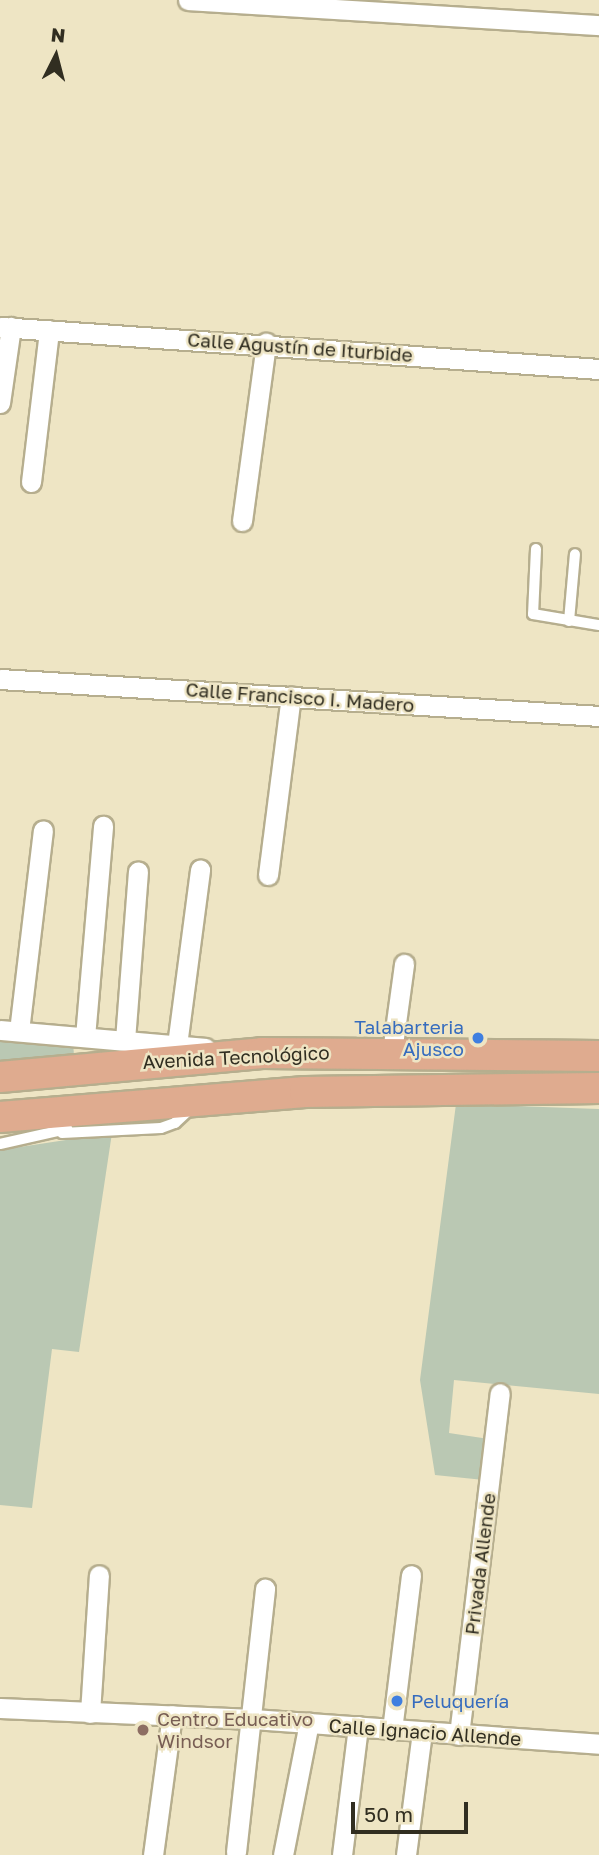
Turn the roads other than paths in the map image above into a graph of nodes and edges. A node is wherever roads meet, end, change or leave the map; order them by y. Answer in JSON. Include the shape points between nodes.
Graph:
{"nodes":[{"id":1,"x":188,"y":0,"type":"edge"},
{"id":2,"x":599,"y":25,"type":"edge"},
{"id":3,"x":5,"y":327,"type":"edge"},
{"id":4,"x":49,"y":330,"type":"junction"},
{"id":5,"x":266,"y":343,"type":"junction"},
{"id":6,"x":599,"y":369,"type":"edge"},
{"id":7,"x":0,"y":403,"type":"edge"},
{"id":8,"x":31,"y":482,"type":"dead end"},
{"id":9,"x":242,"y":522,"type":"dead end"},
{"id":10,"x":536,"y":549,"type":"dead end"},
{"id":11,"x":575,"y":554,"type":"dead end"},
{"id":12,"x":569,"y":621,"type":"junction"},
{"id":13,"x":599,"y":625,"type":"edge"},
{"id":14,"x":0,"y":679,"type":"edge"},
{"id":15,"x":291,"y":696,"type":"junction"},
{"id":16,"x":599,"y":716,"type":"edge"},
{"id":17,"x":103,"y":826,"type":"dead end"},
{"id":18,"x":43,"y":830,"type":"dead end"},
{"id":19,"x":201,"y":870,"type":"dead end"},
{"id":20,"x":138,"y":871,"type":"dead end"},
{"id":21,"x":268,"y":875,"type":"dead end"},
{"id":22,"x":404,"y":964,"type":"dead end"},
{"id":23,"x":9,"y":1030,"type":"edge"},
{"id":24,"x":85,"y":1037,"type":"junction"},
{"id":25,"x":125,"y":1040,"type":"junction"},
{"id":26,"x":177,"y":1045,"type":"junction"},
{"id":27,"x":392,"y":1052,"type":"junction"},
{"id":28,"x":261,"y":1053,"type":"junction"},
{"id":29,"x":599,"y":1056,"type":"edge"},
{"id":30,"x":0,"y":1077,"type":"edge"},
{"id":31,"x":599,"y":1088,"type":"edge"},
{"id":32,"x":198,"y":1100,"type":"junction"},
{"id":33,"x":105,"y":1106,"type":"junction"},
{"id":34,"x":0,"y":1117,"type":"edge"},
{"id":35,"x":62,"y":1133,"type":"junction"},
{"id":36,"x":0,"y":1144,"type":"edge"},
{"id":37,"x":500,"y":1393,"type":"dead end"},
{"id":38,"x":99,"y":1575,"type":"dead end"},
{"id":39,"x":411,"y":1575,"type":"dead end"},
{"id":40,"x":265,"y":1589,"type":"dead end"},
{"id":41,"x":0,"y":1708,"type":"edge"},
{"id":42,"x":90,"y":1713,"type":"junction"},
{"id":43,"x":172,"y":1715,"type":"junction"},
{"id":44,"x":253,"y":1719,"type":"junction"},
{"id":45,"x":309,"y":1723,"type":"junction"},
{"id":46,"x":358,"y":1726,"type":"junction"},
{"id":47,"x":393,"y":1730,"type":"junction"},
{"id":48,"x":422,"y":1732,"type":"junction"},
{"id":49,"x":459,"y":1735,"type":"junction"},
{"id":50,"x":599,"y":1744,"type":"edge"},
{"id":51,"x":236,"y":1852,"type":"dead end"},
{"id":52,"x":153,"y":1855,"type":"edge"},
{"id":53,"x":283,"y":1855,"type":"edge"},
{"id":54,"x":342,"y":1855,"type":"edge"},
{"id":55,"x":405,"y":1855,"type":"edge"}],
"edges":[{"from":1,"to":2,"type":"street"},
{"from":3,"to":4,"type":"street","name":"Calle Agustín de Iturbide"},
{"from":3,"to":7,"type":"street"},
{"from":4,"to":5,"type":"street","name":"Calle Agustín de Iturbide"},
{"from":4,"to":8,"type":"street"},
{"from":5,"to":6,"type":"street","name":"Calle Agustín de Iturbide"},
{"from":5,"to":9,"type":"street"},
{"from":10,"to":12,"type":"lane","via":[[533,614]]},
{"from":11,"to":12,"type":"lane"},
{"from":12,"to":13,"type":"lane"},
{"from":14,"to":15,"type":"street","name":"Calle Francisco I. Madero"},
{"from":15,"to":16,"type":"street","name":"Calle Francisco I. Madero"},
{"from":15,"to":21,"type":"street"},
{"from":17,"to":24,"type":"street"},
{"from":18,"to":23,"type":"street"},
{"from":19,"to":26,"type":"street"},
{"from":20,"to":25,"type":"street"},
{"from":22,"to":27,"type":"street"},
{"from":23,"to":24,"type":"street"},
{"from":24,"to":25,"type":"street"},
{"from":25,"to":26,"type":"street"},
{"from":26,"to":28,"type":"street"},
{"from":27,"to":28,"type":"main road","name":"Avenida Tecnológico"},
{"from":27,"to":29,"type":"main road","name":"Avenida Tecnológico"},
{"from":28,"to":30,"type":"main road","name":"Avenida Tecnológico"},
{"from":31,"to":32,"type":"main road","name":"Avenida Tecnológico","via":[[417,1087]]},
{"from":32,"to":33,"type":"main road","name":"Avenida Tecnológico"},
{"from":32,"to":35,"type":"lane","via":[[169,1126]]},
{"from":33,"to":34,"type":"main road","name":"Avenida Tecnológico"},
{"from":33,"to":35,"type":"lane"},
{"from":35,"to":36,"type":"lane"},
{"from":37,"to":49,"type":"street","name":"Privada Allende"},
{"from":38,"to":42,"type":"street"},
{"from":39,"to":47,"type":"street"},
{"from":40,"to":44,"type":"street"},
{"from":41,"to":42,"type":"street","name":"Calle Ignacio Allende"},
{"from":42,"to":43,"type":"street","name":"Calle Ignacio Allende"},
{"from":43,"to":44,"type":"street","name":"Calle Ignacio Allende"},
{"from":43,"to":52,"type":"street"},
{"from":44,"to":45,"type":"street","name":"Calle Ignacio Allende"},
{"from":44,"to":51,"type":"street"},
{"from":45,"to":46,"type":"street","name":"Calle Ignacio Allende"},
{"from":45,"to":53,"type":"street"},
{"from":46,"to":47,"type":"street","name":"Calle Ignacio Allende"},
{"from":46,"to":54,"type":"street"},
{"from":47,"to":48,"type":"street","name":"Calle Ignacio Allende"},
{"from":48,"to":49,"type":"street","name":"Calle Ignacio Allende"},
{"from":48,"to":55,"type":"street"},
{"from":49,"to":50,"type":"street","name":"Calle Ignacio Allende"}]}
